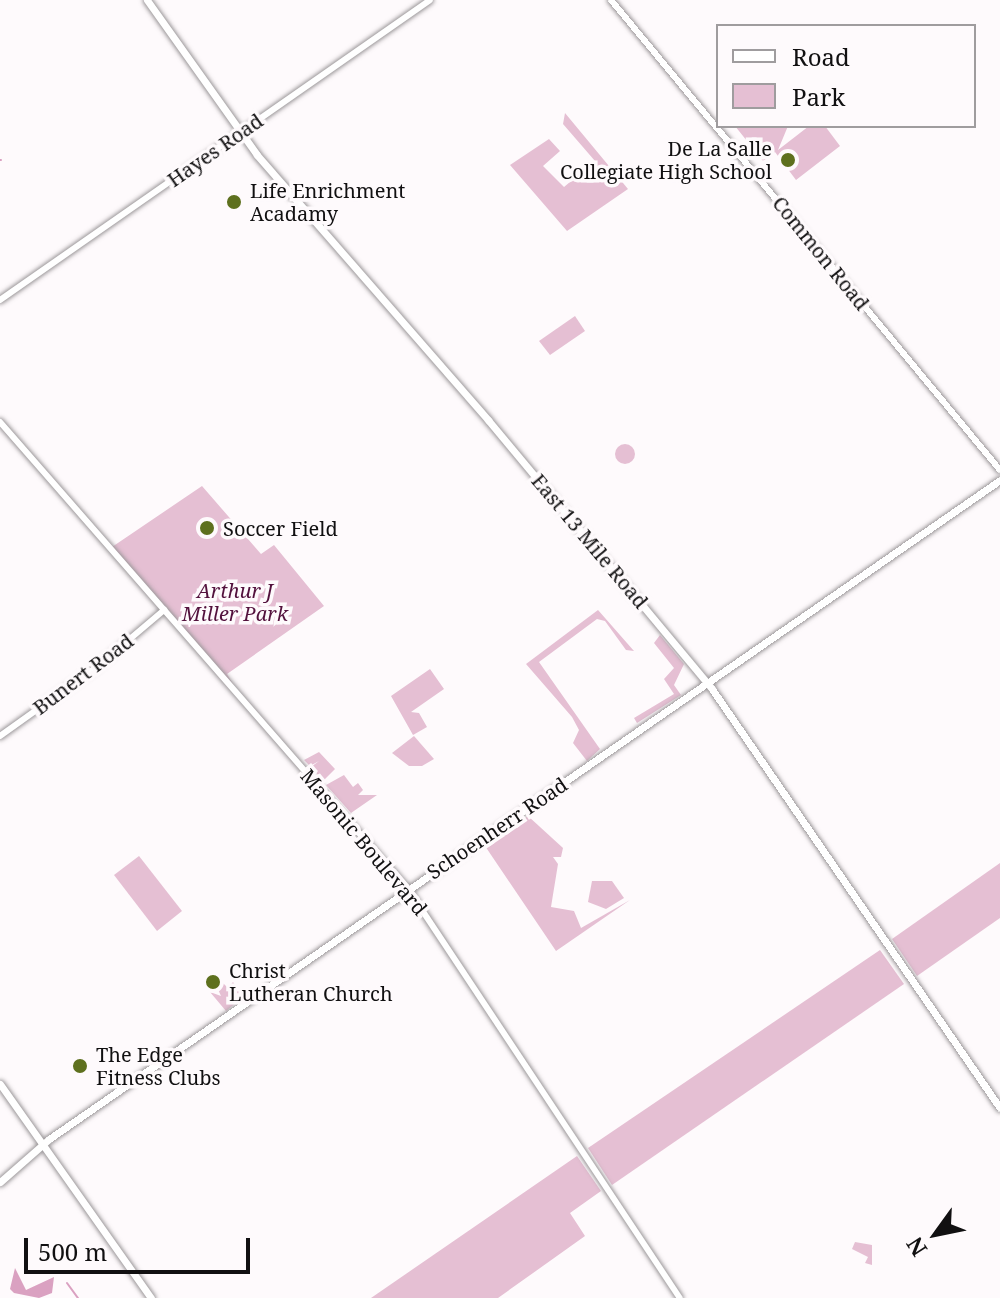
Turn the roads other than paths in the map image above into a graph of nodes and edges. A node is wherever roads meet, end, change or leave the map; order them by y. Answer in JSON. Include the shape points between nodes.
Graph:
{"nodes":[{"id":1,"x":147,"y":0,"type":"edge"},
{"id":2,"x":430,"y":0,"type":"edge"},
{"id":3,"x":611,"y":0,"type":"edge"},
{"id":4,"x":716,"y":127,"type":"edge"},
{"id":5,"x":717,"y":128,"type":"edge"},
{"id":6,"x":239,"y":132,"type":"junction"},
{"id":7,"x":0,"y":300,"type":"edge"},
{"id":8,"x":0,"y":422,"type":"edge"},
{"id":9,"x":1000,"y":470,"type":"edge"},
{"id":10,"x":1000,"y":480,"type":"edge"},
{"id":11,"x":164,"y":610,"type":"junction"},
{"id":12,"x":707,"y":684,"type":"junction"},
{"id":13,"x":0,"y":736,"type":"edge"},
{"id":14,"x":408,"y":889,"type":"junction"},
{"id":15,"x":0,"y":1084,"type":"edge"},
{"id":16,"x":1000,"y":1108,"type":"edge"},
{"id":17,"x":42,"y":1143,"type":"junction"},
{"id":18,"x":0,"y":1182,"type":"edge"},
{"id":19,"x":151,"y":1298,"type":"edge"},
{"id":20,"x":680,"y":1298,"type":"edge"}],
"edges":[{"from":1,"to":6,"type":"main road","name":"East 13 Mile Road"},
{"from":2,"to":6,"type":"street","name":"Hayes Road"},
{"from":3,"to":4,"type":"street","name":"Common Road"},
{"from":5,"to":9,"type":"street","name":"Common Road"},
{"from":6,"to":7,"type":"street","name":"Hayes Road"},
{"from":6,"to":12,"type":"main road","name":"East 13 Mile Road","via":[[494,426]]},
{"from":8,"to":11,"type":"street","name":"Masonic Boulevard"},
{"from":10,"to":12,"type":"main road","name":"Schoenherr Road"},
{"from":11,"to":13,"type":"street","name":"Bunert Road","via":[[98,666]]},
{"from":11,"to":14,"type":"street","name":"Masonic Boulevard"},
{"from":12,"to":14,"type":"main road","name":"Schoenherr Road"},
{"from":12,"to":16,"type":"main road","name":"East 13 Mile Road"},
{"from":14,"to":17,"type":"main road","name":"Schoenherr Road"},
{"from":14,"to":20,"type":"street","name":"Masonic Boulevard"},
{"from":15,"to":17,"type":"main road"},
{"from":17,"to":18,"type":"main road","name":"Schoenherr Road"},
{"from":17,"to":19,"type":"main road"}]}
